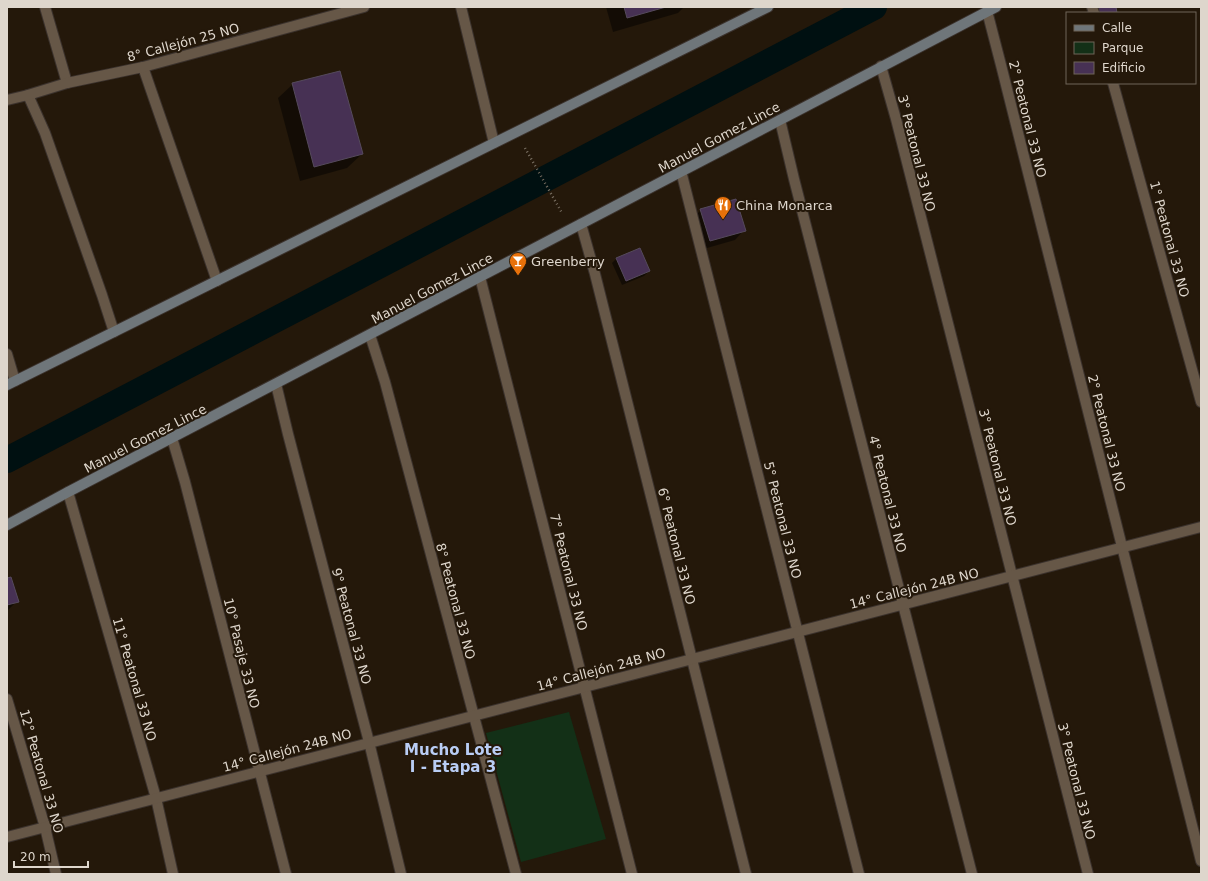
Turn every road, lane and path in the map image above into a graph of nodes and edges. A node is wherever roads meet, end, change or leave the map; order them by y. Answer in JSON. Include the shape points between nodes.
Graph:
{"nodes":[{"id":1,"x":45,"y":7,"type":"edge"},
{"id":2,"x":364,"y":7,"type":"edge"},
{"id":3,"x":462,"y":7,"type":"edge"},
{"id":4,"x":768,"y":7,"type":"edge"},
{"id":5,"x":996,"y":7,"type":"edge"},
{"id":6,"x":987,"y":12,"type":"junction"},
{"id":7,"x":881,"y":66,"type":"junction"},
{"id":8,"x":143,"y":67,"type":"junction"},
{"id":9,"x":67,"y":83,"type":"junction"},
{"id":10,"x":1113,"y":84,"type":"edge"},
{"id":11,"x":28,"y":95,"type":"junction"},
{"id":12,"x":7,"y":100,"type":"edge"},
{"id":13,"x":780,"y":120,"type":"junction"},
{"id":14,"x":494,"y":143,"type":"junction"},
{"id":15,"x":527,"y":150,"type":"dead end"},
{"id":16,"x":681,"y":171,"type":"junction"},
{"id":17,"x":564,"y":217,"type":"dead end"},
{"id":18,"x":581,"y":224,"type":"junction"},
{"id":19,"x":480,"y":277,"type":"junction"},
{"id":20,"x":217,"y":281,"type":"junction"},
{"id":21,"x":114,"y":332,"type":"junction"},
{"id":22,"x":370,"y":335,"type":"junction"},
{"id":23,"x":7,"y":354,"type":"edge"},
{"id":24,"x":11,"y":383,"type":"edge"},
{"id":25,"x":276,"y":384,"type":"junction"},
{"id":26,"x":1201,"y":402,"type":"edge"},
{"id":27,"x":172,"y":438,"type":"junction"},
{"id":28,"x":68,"y":492,"type":"junction"},
{"id":29,"x":7,"y":525,"type":"edge"},
{"id":30,"x":1201,"y":527,"type":"edge"},
{"id":31,"x":1122,"y":547,"type":"junction"},
{"id":32,"x":1012,"y":576,"type":"junction"},
{"id":33,"x":903,"y":604,"type":"junction"},
{"id":34,"x":798,"y":631,"type":"junction"},
{"id":35,"x":692,"y":659,"type":"junction"},
{"id":36,"x":584,"y":687,"type":"junction"},
{"id":37,"x":7,"y":699,"type":"edge"},
{"id":38,"x":473,"y":715,"type":"junction"},
{"id":39,"x":369,"y":742,"type":"junction"},
{"id":40,"x":260,"y":771,"type":"junction"},
{"id":41,"x":156,"y":798,"type":"junction"},
{"id":42,"x":45,"y":827,"type":"junction"},
{"id":43,"x":7,"y":837,"type":"edge"},
{"id":44,"x":1201,"y":861,"type":"edge"},
{"id":45,"x":56,"y":874,"type":"edge"},
{"id":46,"x":173,"y":874,"type":"edge"},
{"id":47,"x":286,"y":874,"type":"edge"},
{"id":48,"x":401,"y":874,"type":"edge"},
{"id":49,"x":516,"y":874,"type":"edge"},
{"id":50,"x":632,"y":874,"type":"edge"},
{"id":51,"x":746,"y":874,"type":"edge"},
{"id":52,"x":859,"y":874,"type":"edge"},
{"id":53,"x":972,"y":874,"type":"edge"},
{"id":54,"x":1088,"y":874,"type":"edge"}],
"edges":[{"from":1,"to":9,"type":"street"},
{"from":2,"to":8,"type":"street","name":"8° Callejón 25 NO"},
{"from":3,"to":14,"type":"street"},
{"from":4,"to":14,"type":"main road"},
{"from":5,"to":6,"type":"main road","name":"Manuel Gomez Lince"},
{"from":6,"to":7,"type":"main road","name":"Manuel Gomez Lince"},
{"from":6,"to":31,"type":"street","name":"2° Peatonal 33 NO"},
{"from":7,"to":13,"type":"main road","name":"Manuel Gomez Lince"},
{"from":7,"to":32,"type":"street","name":"3° Peatonal 33 NO"},
{"from":8,"to":9,"type":"street","name":"8° Callejón 25 NO"},
{"from":8,"to":20,"type":"street"},
{"from":9,"to":11,"type":"street","name":"8° Callejón 25 NO"},
{"from":10,"to":26,"type":"street","name":"1° Peatonal 33 NO"},
{"from":11,"to":12,"type":"street","name":"8° Callejón 25 NO"},
{"from":11,"to":21,"type":"street","via":[[45,133]]},
{"from":13,"to":16,"type":"main road","name":"Manuel Gomez Lince"},
{"from":13,"to":33,"type":"street","name":"4° Peatonal 33 NO"},
{"from":14,"to":20,"type":"main road"},
{"from":15,"to":17,"type":"path"},
{"from":16,"to":18,"type":"main road","name":"Manuel Gomez Lince"},
{"from":16,"to":34,"type":"street","name":"5° Peatonal 33 NO"},
{"from":18,"to":19,"type":"main road","name":"Manuel Gomez Lince"},
{"from":18,"to":35,"type":"street","name":"6° Peatonal 33 NO"},
{"from":19,"to":22,"type":"main road","name":"Manuel Gomez Lince"},
{"from":19,"to":36,"type":"street","name":"7° Peatonal 33 NO"},
{"from":20,"to":21,"type":"main road"},
{"from":21,"to":24,"type":"main road"},
{"from":22,"to":25,"type":"main road","name":"Manuel Gomez Lince"},
{"from":22,"to":38,"type":"street","name":"8° Peatonal 33 NO","via":[[389,397]]},
{"from":23,"to":24,"type":"street"},
{"from":25,"to":27,"type":"main road","name":"Manuel Gomez Lince"},
{"from":25,"to":39,"type":"street","name":"9° Peatonal 33 NO"},
{"from":27,"to":28,"type":"main road","name":"Manuel Gomez Lince"},
{"from":27,"to":40,"type":"street","name":"10° Pasaje 33 NO"},
{"from":28,"to":29,"type":"main road","name":"Manuel Gomez Lince"},
{"from":28,"to":41,"type":"street","name":"11° Peatonal 33 NO"},
{"from":30,"to":31,"type":"street","name":"14° Callejón 24B NO"},
{"from":31,"to":32,"type":"street","name":"14° Callejón 24B NO"},
{"from":31,"to":44,"type":"street","name":"2° Peatonal 33 NO"},
{"from":32,"to":33,"type":"street","name":"14° Callejón 24B NO"},
{"from":32,"to":54,"type":"street","name":"3° Peatonal 33 NO"},
{"from":33,"to":34,"type":"street","name":"14° Callejón 24B NO"},
{"from":33,"to":53,"type":"street","name":"4° Peatonal 33 NO"},
{"from":34,"to":35,"type":"street","name":"14° Callejón 24B NO"},
{"from":34,"to":52,"type":"street","name":"5° Peatonal 33 NO"},
{"from":35,"to":36,"type":"street","name":"14° Callejón 24B NO"},
{"from":35,"to":51,"type":"street","name":"6° Peatonal 33 NO"},
{"from":36,"to":38,"type":"street","name":"14° Callejón 24B NO"},
{"from":36,"to":50,"type":"street","name":"7° Peatonal 33 NO"},
{"from":37,"to":42,"type":"street","name":"12° Peatonal 33 NO"},
{"from":38,"to":39,"type":"street","name":"14° Callejón 24B NO"},
{"from":38,"to":49,"type":"street","name":"8° Peatonal 33 NO"},
{"from":39,"to":40,"type":"street","name":"14° Callejón 24B NO"},
{"from":39,"to":48,"type":"street","name":"9° Peatonal 33 NO"},
{"from":40,"to":41,"type":"street","name":"14° Callejón 24B NO"},
{"from":40,"to":47,"type":"street","name":"10° Pasaje 33 NO"},
{"from":41,"to":42,"type":"street","name":"14° Callejón 24B NO"},
{"from":41,"to":46,"type":"street","name":"11° Peatonal 33 NO"},
{"from":42,"to":43,"type":"street","name":"14° Callejón 24B NO"},
{"from":42,"to":45,"type":"street","name":"12° Peatonal 33 NO"}]}
